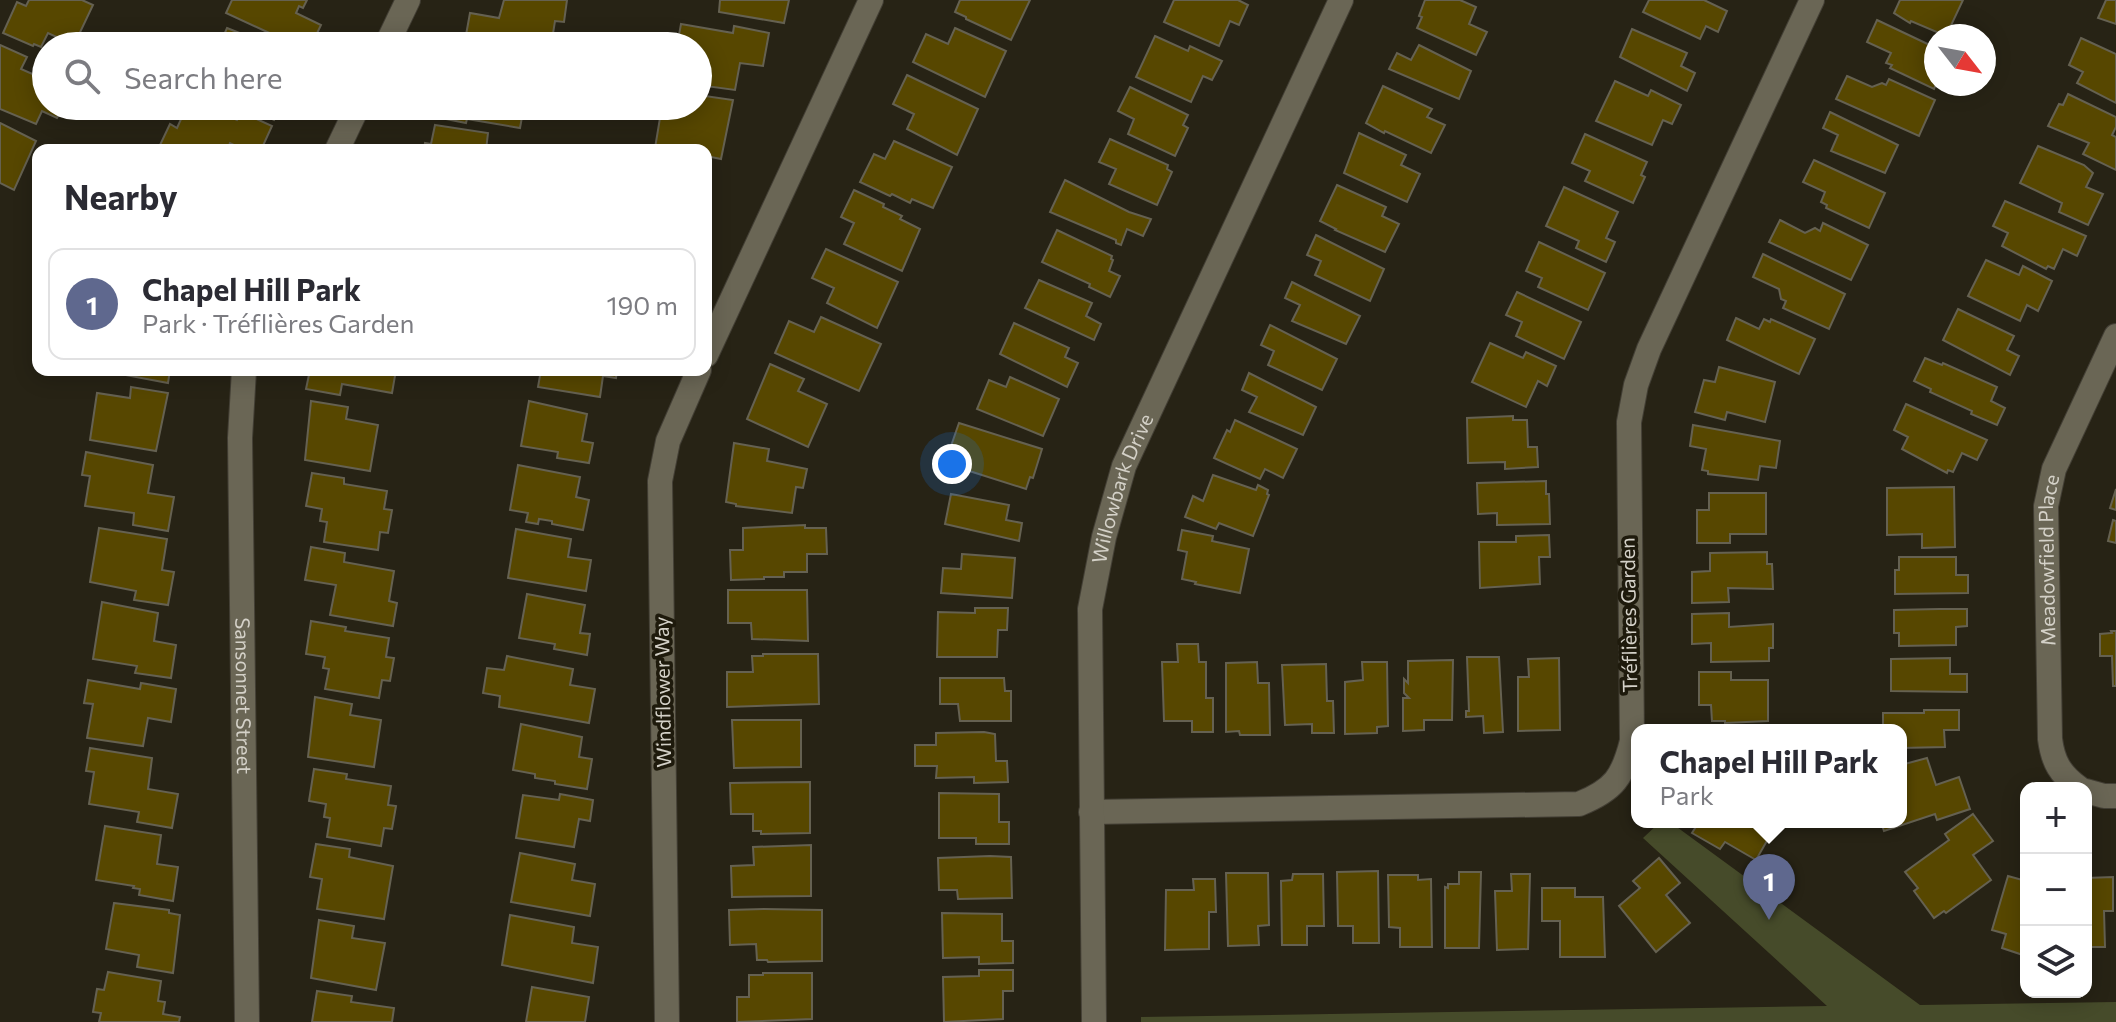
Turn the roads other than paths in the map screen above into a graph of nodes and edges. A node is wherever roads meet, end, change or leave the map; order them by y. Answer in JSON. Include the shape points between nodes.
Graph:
{"nodes":[{"id":1,"x":408,"y":0,"type":"edge"},
{"id":2,"x":871,"y":0,"type":"edge"},
{"id":3,"x":1341,"y":0,"type":"edge"},
{"id":4,"x":1812,"y":0,"type":"edge"},
{"id":5,"x":393,"y":32,"type":"edge"},
{"id":6,"x":351,"y":120,"type":"edge"},
{"id":7,"x":340,"y":144,"type":"edge"},
{"id":8,"x":2116,"y":336,"type":"edge"},
{"id":9,"x":712,"y":342,"type":"edge"},
{"id":10,"x":244,"y":376,"type":"edge"},
{"id":11,"x":696,"y":376,"type":"edge"},
{"id":12,"x":1632,"y":724,"type":"edge"},
{"id":13,"x":1631,"y":745,"type":"edge"},
{"id":14,"x":2071,"y":782,"type":"edge"},
{"id":15,"x":2092,"y":793,"type":"edge"},
{"id":16,"x":2116,"y":796,"type":"edge"},
{"id":17,"x":1091,"y":812,"type":"junction"},
{"id":18,"x":247,"y":1022,"type":"edge"},
{"id":19,"x":667,"y":1022,"type":"edge"},
{"id":20,"x":1094,"y":1022,"type":"edge"}],
"edges":[{"from":1,"to":5,"type":"street"},
{"from":2,"to":9,"type":"street"},
{"from":3,"to":17,"type":"street","name":"Willowbark Drive","via":[[1124,466],[1090,609]]},
{"from":4,"to":12,"type":"street","name":"Tréflières Garden","via":[[1636,385],[1629,422],[1628,494]]},
{"from":6,"to":7,"type":"street"},
{"from":8,"to":14,"type":"street","name":"Meadowfield Place","via":[[2054,469],[2046,506],[2050,739],[2053,759]]},
{"from":10,"to":18,"type":"street","name":"Sansonnet Street"},
{"from":11,"to":19,"type":"street","name":"Windflower Way","via":[[668,441],[660,481]]},
{"from":13,"to":17,"type":"street","name":"Tréflières Garden","via":[[1615,784],[1579,804]]},
{"from":15,"to":16,"type":"street"},
{"from":17,"to":20,"type":"street","name":"Willowbark Drive"}]}
